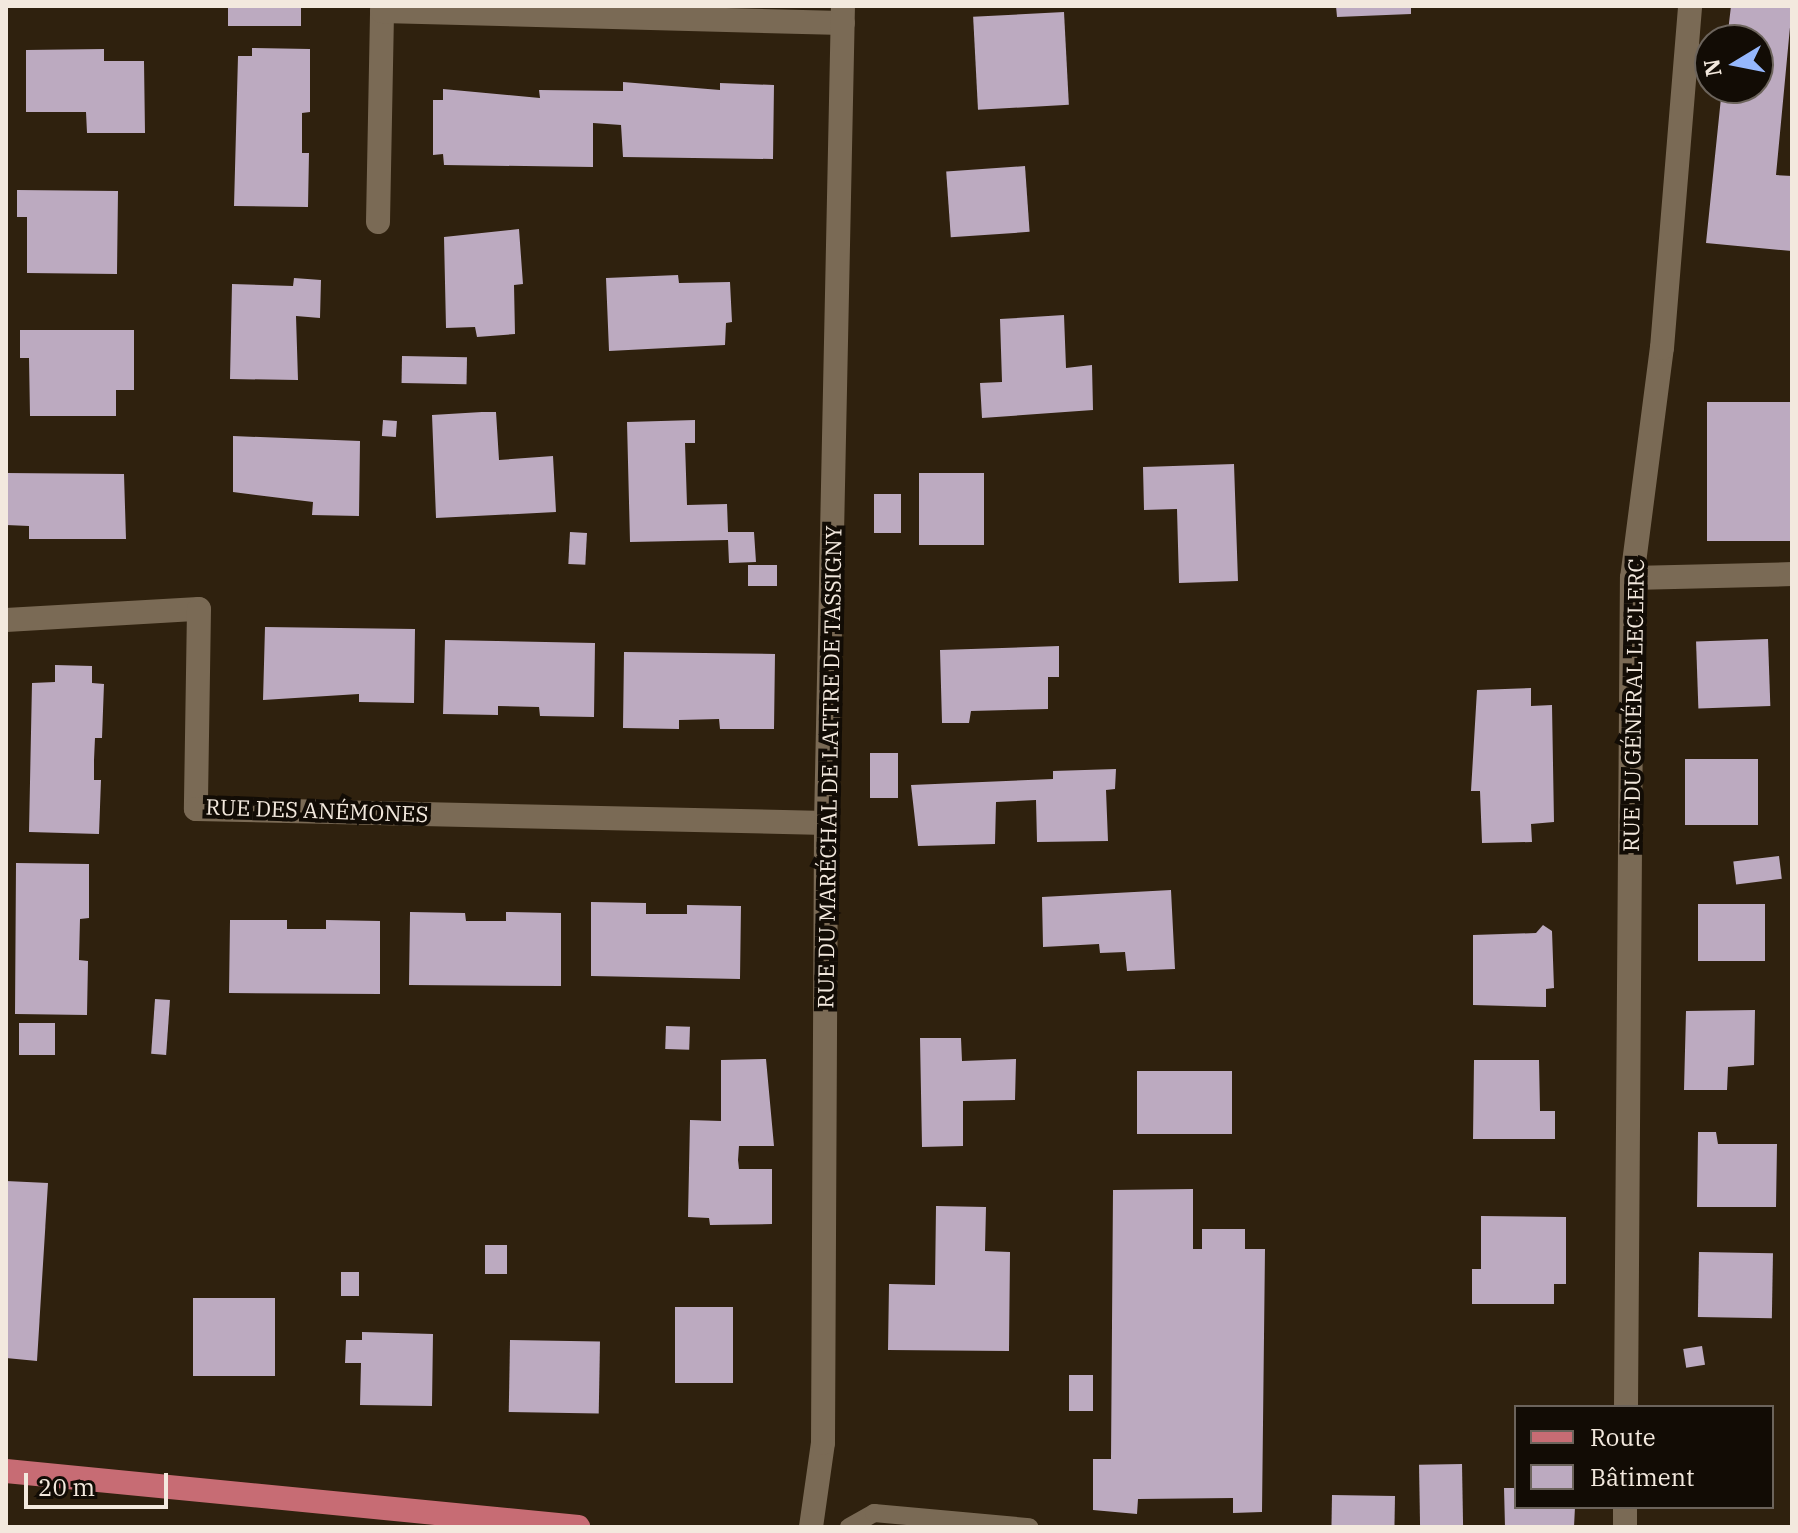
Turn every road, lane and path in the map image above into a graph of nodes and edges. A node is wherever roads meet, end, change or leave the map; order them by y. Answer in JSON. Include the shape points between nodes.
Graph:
{"nodes":[{"id":1,"x":1690,"y":6,"type":"edge"},
{"id":2,"x":381,"y":9,"type":"edge"},
{"id":3,"x":843,"y":14,"type":"edge"},
{"id":4,"x":378,"y":222,"type":"dead end"},
{"id":5,"x":1792,"y":574,"type":"edge"},
{"id":6,"x":1632,"y":578,"type":"junction"},
{"id":7,"x":6,"y":620,"type":"edge"},
{"id":8,"x":826,"y":823,"type":"junction"},
{"id":9,"x":1626,"y":1405,"type":"edge"},
{"id":10,"x":6,"y":1471,"type":"edge"},
{"id":11,"x":578,"y":1527,"type":"edge"},
{"id":12,"x":811,"y":1527,"type":"edge"},
{"id":13,"x":849,"y":1527,"type":"edge"},
{"id":14,"x":1029,"y":1527,"type":"edge"}],
"edges":[{"from":1,"to":6,"type":"street","name":"RUE DU GÉNÉRAL LECLERC","via":[[1662,348]]},
{"from":2,"to":3,"type":"street"},
{"from":2,"to":4,"type":"street"},
{"from":3,"to":8,"type":"street","name":"RUE DU MARÉCHAL DE LATTRE DE TASSIGNY"},
{"from":5,"to":6,"type":"street"},
{"from":6,"to":9,"type":"street","name":"RUE DU GÉNÉRAL LECLERC"},
{"from":7,"to":8,"type":"street","name":"RUE DES ANÉMONES","via":[[199,609],[196,809]]},
{"from":8,"to":12,"type":"street","name":"RUE DU MARÉCHAL DE LATTRE DE TASSIGNY","via":[[823,1443]]},
{"from":10,"to":11,"type":"main road"},
{"from":13,"to":14,"type":"lane","via":[[874,1513]]}]}
